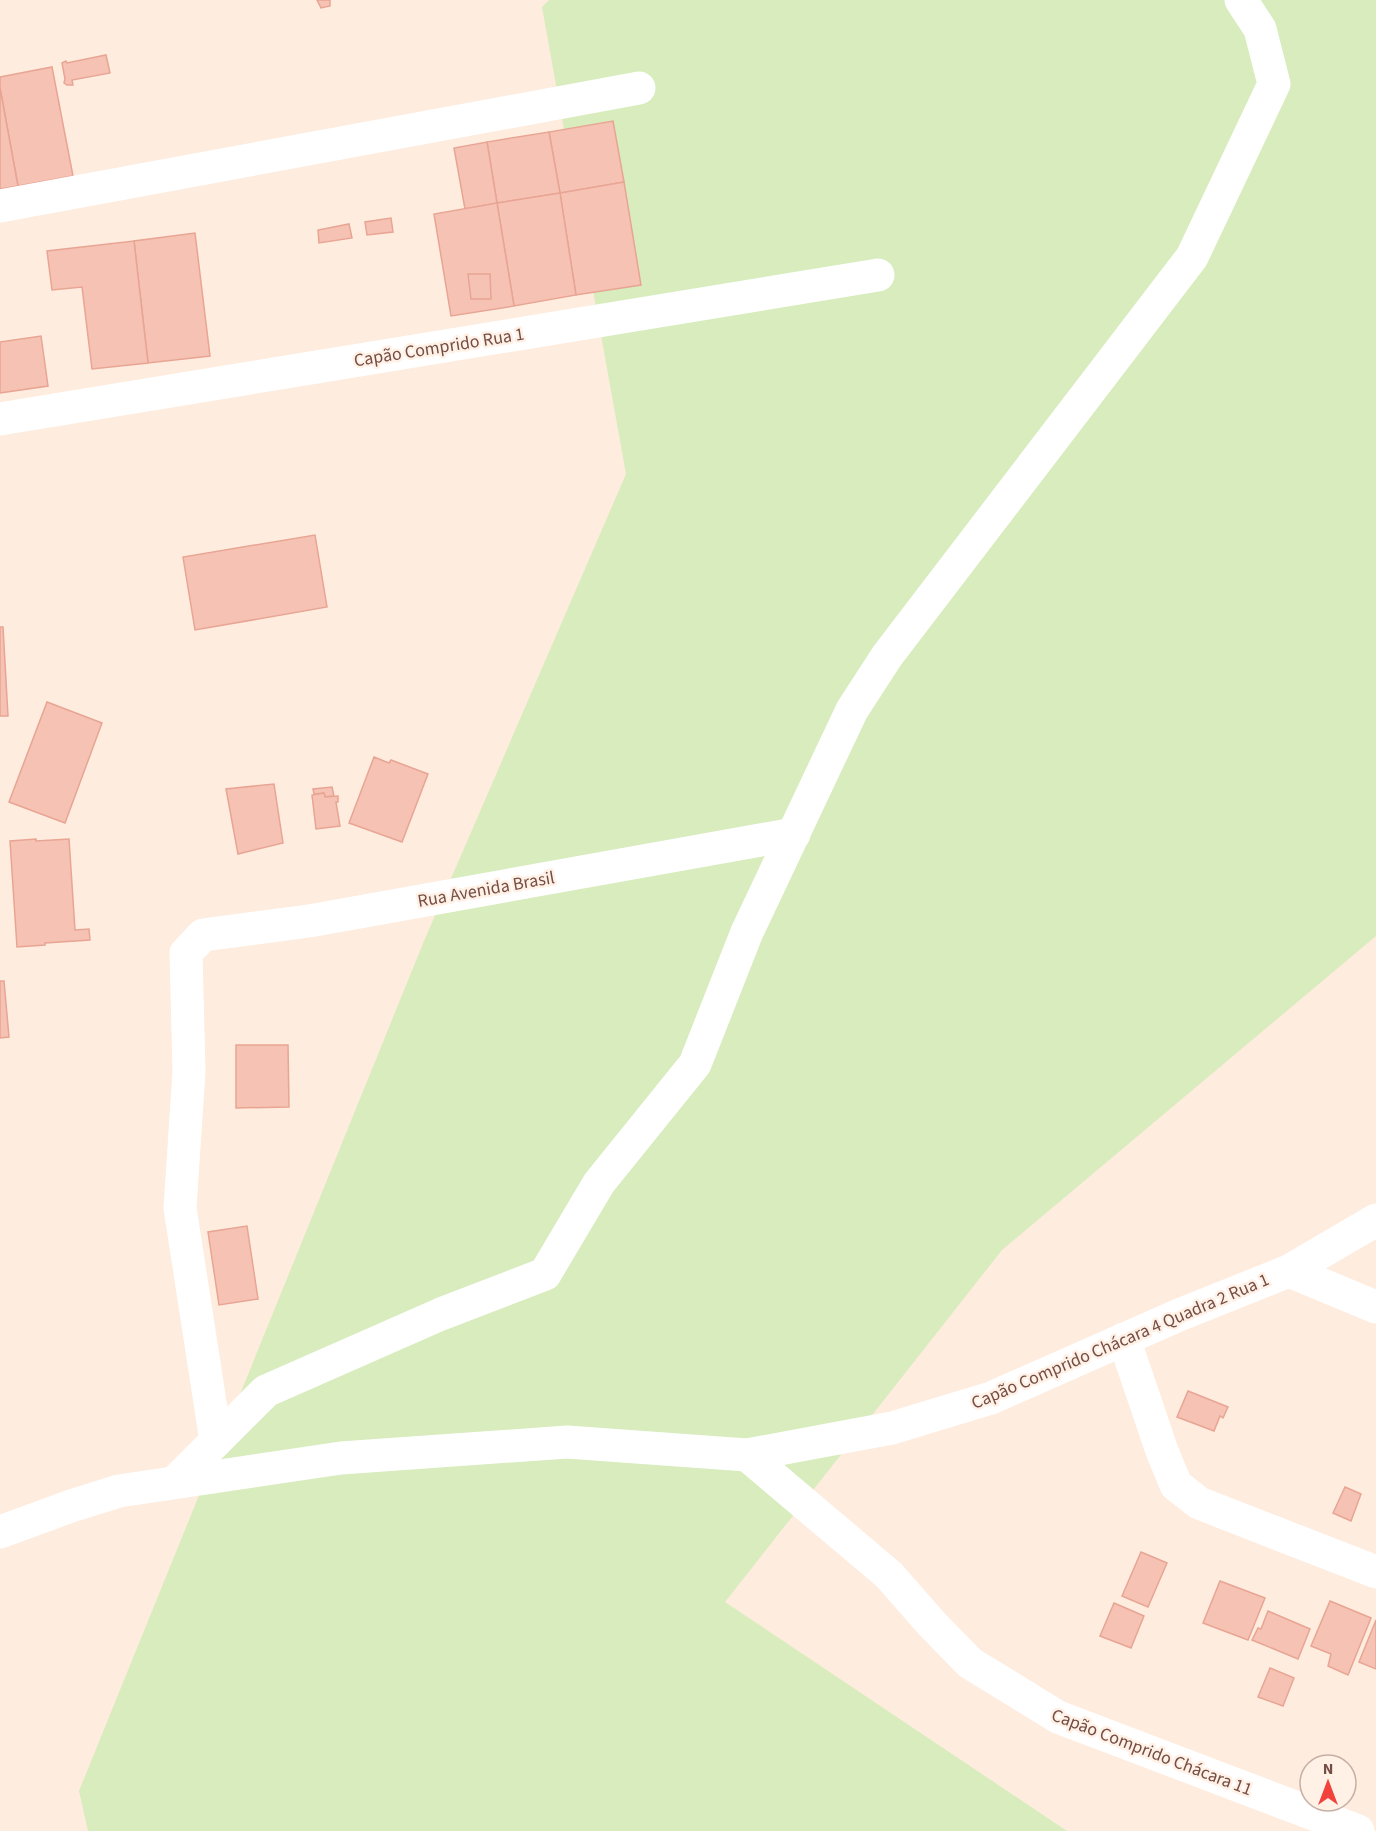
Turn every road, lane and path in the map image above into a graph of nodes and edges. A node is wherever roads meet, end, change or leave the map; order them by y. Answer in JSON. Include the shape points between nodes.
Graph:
{"nodes":[{"id":1,"x":1241,"y":0,"type":"edge"},
{"id":2,"x":639,"y":88,"type":"dead end"},
{"id":3,"x":0,"y":206,"type":"edge"},
{"id":4,"x":878,"y":275,"type":"dead end"},
{"id":5,"x":0,"y":419,"type":"edge"},
{"id":6,"x":794,"y":834,"type":"junction"},
{"id":7,"x":1376,"y":1220,"type":"edge"},
{"id":8,"x":1289,"y":1271,"type":"junction"},
{"id":9,"x":1376,"y":1307,"type":"edge"},
{"id":10,"x":1124,"y":1339,"type":"junction"},
{"id":11,"x":216,"y":1441,"type":"junction"},
{"id":12,"x":747,"y":1455,"type":"junction"},
{"id":13,"x":176,"y":1482,"type":"junction"},
{"id":14,"x":0,"y":1533,"type":"edge"},
{"id":15,"x":1376,"y":1572,"type":"edge"},
{"id":16,"x":1358,"y":1831,"type":"edge"}],
"edges":[{"from":1,"to":6,"type":"street","via":[[1260,29],[1274,84],[1192,257],[887,656],[852,710]]},
{"from":2,"to":3,"type":"street"},
{"from":4,"to":5,"type":"street","name":"Capão Comprido Rua 1"},
{"from":6,"to":11,"type":"street","via":[[747,932],[695,1064],[599,1183],[545,1274],[441,1314],[267,1391]]},
{"from":6,"to":11,"type":"street","name":"Rua Avenida Brasil","via":[[309,921],[203,935],[186,953],[189,1071],[180,1208]]},
{"from":7,"to":8,"type":"street","name":"Capão Comprido Chácara 4 Quadra 2 Rua 1"},
{"from":8,"to":9,"type":"street"},
{"from":8,"to":10,"type":"street","name":"Capão Comprido Chácara 4 Quadra 2 Rua 1"},
{"from":10,"to":12,"type":"street","name":"Capão Comprido Chácara 4 Quadra 2 Rua 1","via":[[980,1401],[892,1428]]},
{"from":10,"to":15,"type":"street","via":[[1176,1485],[1199,1503]]},
{"from":11,"to":13,"type":"street"},
{"from":12,"to":13,"type":"street","name":"Capão Comprido Chácara 4 Quadra 2 Rua 1","via":[[567,1442],[341,1458]]},
{"from":12,"to":16,"type":"street","name":"Capão Comprido Chácara 11","via":[[889,1575],[970,1663],[1058,1717]]},
{"from":13,"to":14,"type":"street","name":"Capão Comprido Chácara 4 Quadra 2 Rua 1","via":[[119,1491]]}]}
